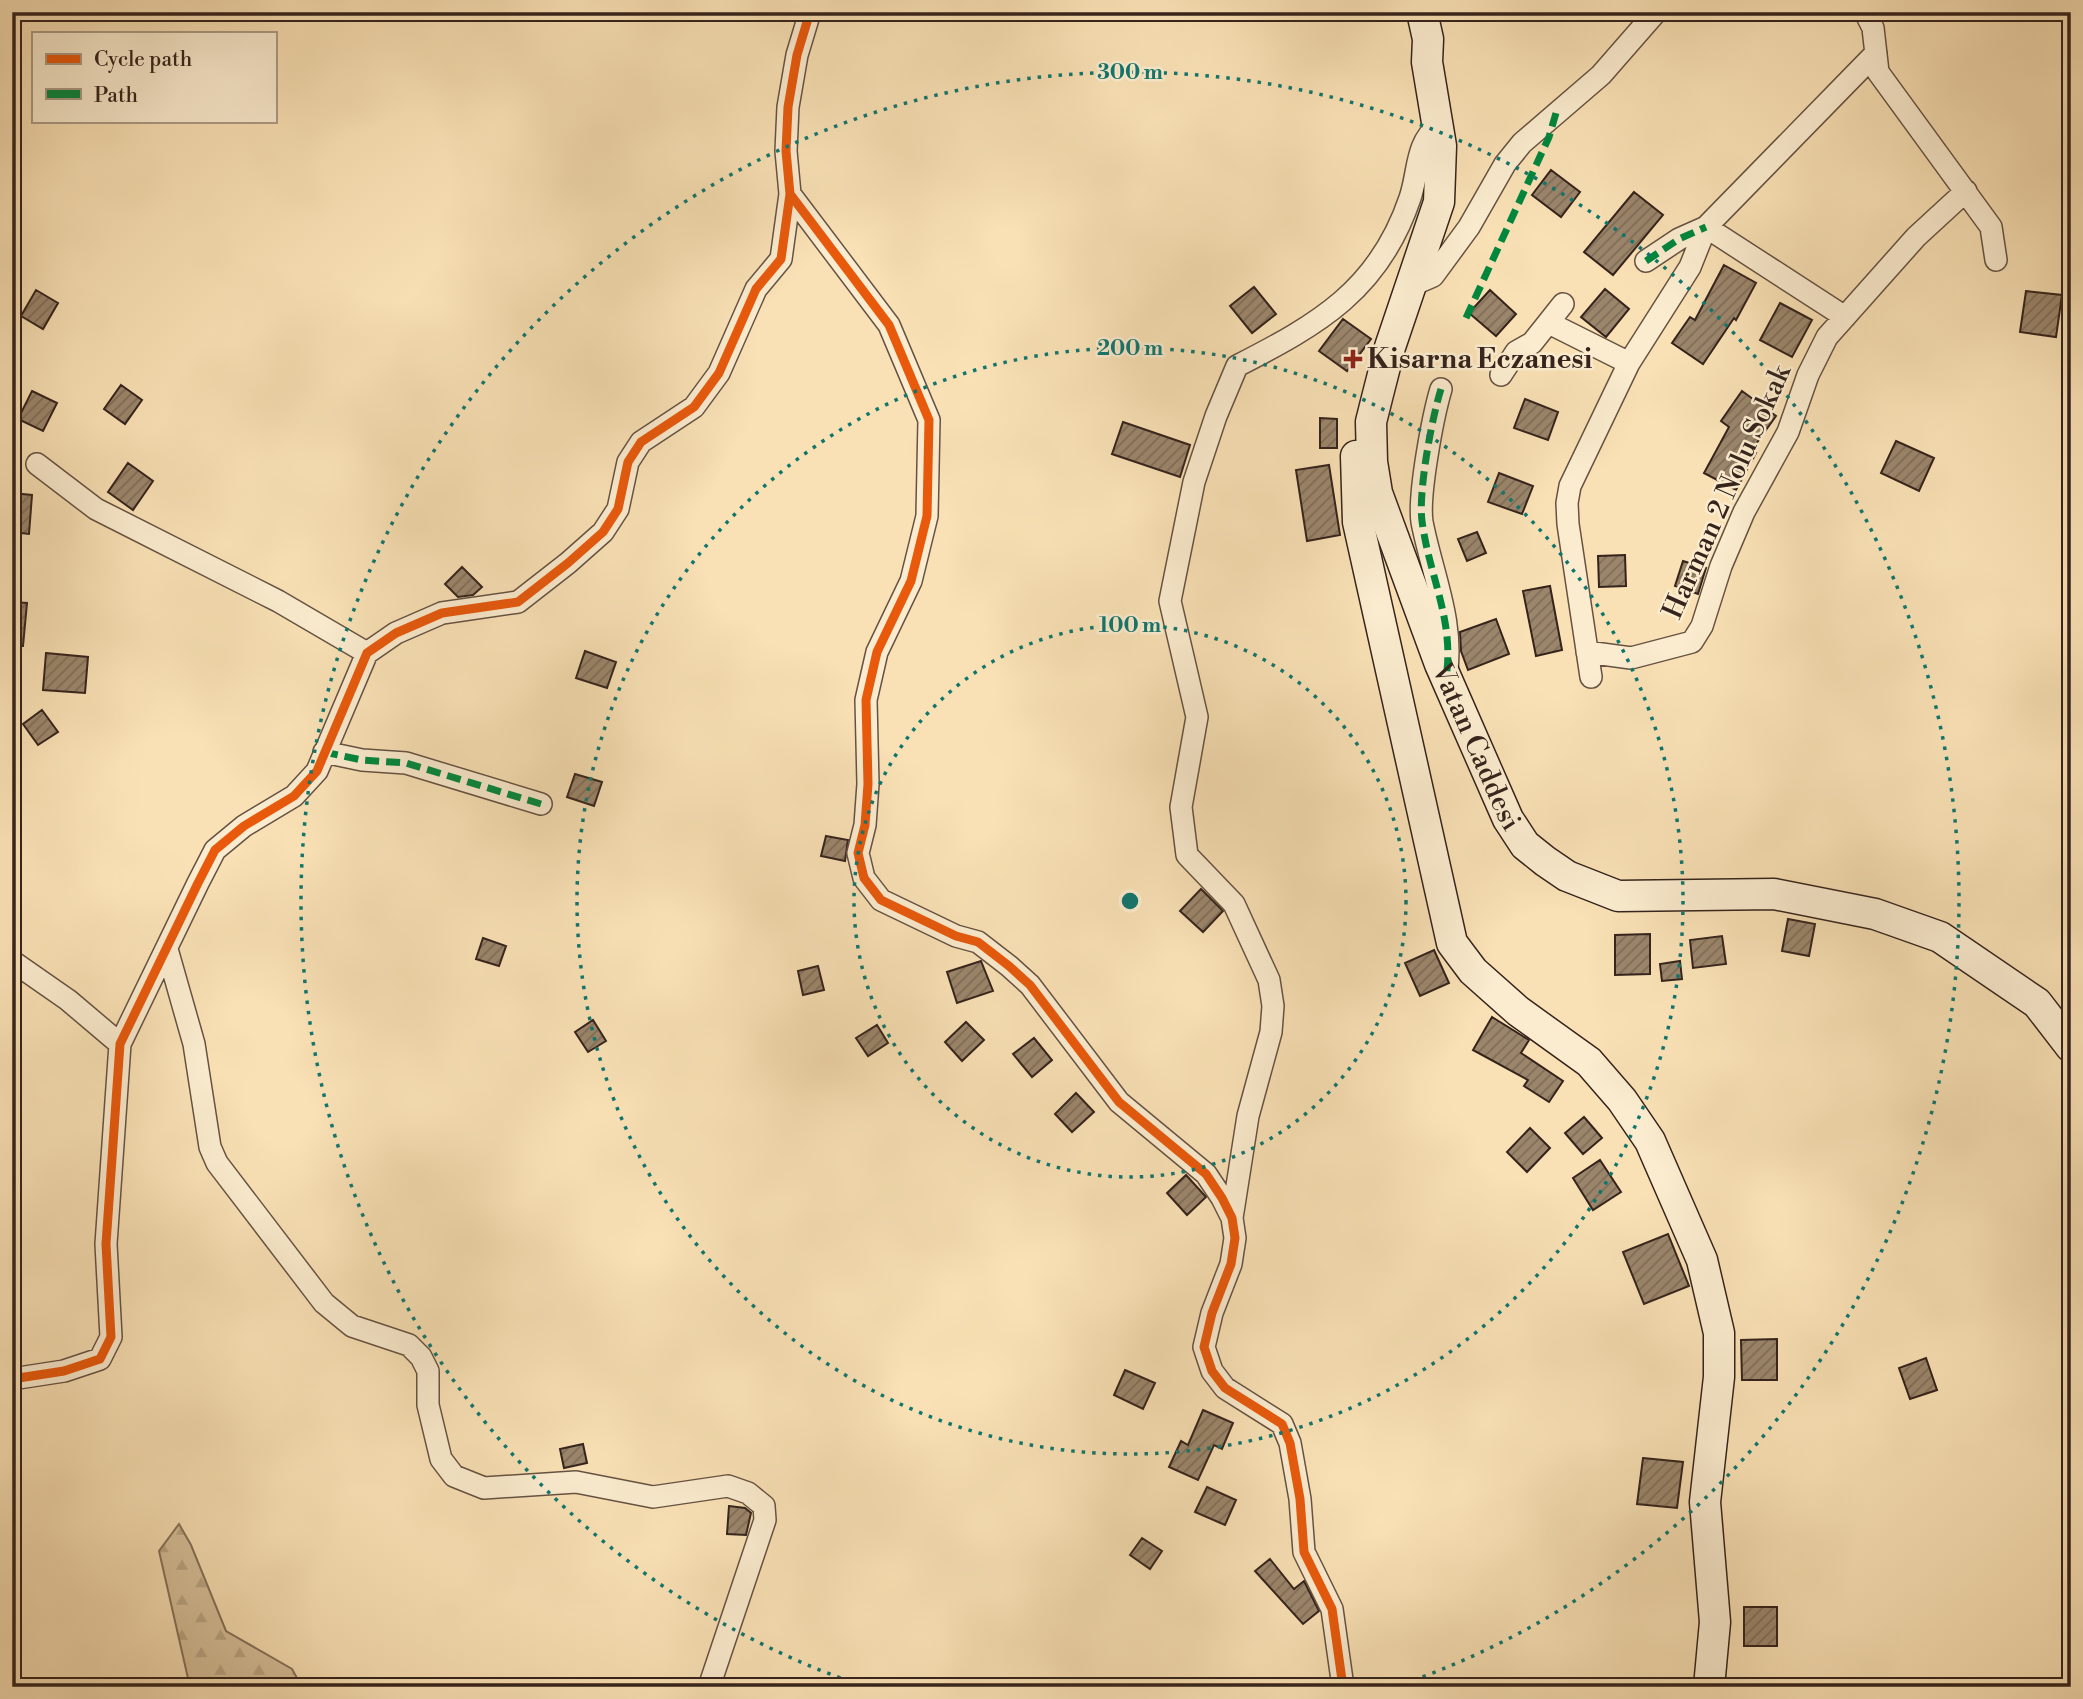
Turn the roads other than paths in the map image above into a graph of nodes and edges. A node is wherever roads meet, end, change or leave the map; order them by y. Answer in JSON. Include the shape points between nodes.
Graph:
{"nodes":[{"id":1,"x":810,"y":12,"type":"edge"},
{"id":2,"x":1404,"y":12,"type":"edge"},
{"id":3,"x":1422,"y":12,"type":"edge"},
{"id":4,"x":1657,"y":12,"type":"edge"},
{"id":5,"x":1865,"y":12,"type":"edge"},
{"id":6,"x":1876,"y":53,"type":"junction"},
{"id":7,"x":1427,"y":62,"type":"junction"},
{"id":8,"x":1439,"y":125,"type":"junction"},
{"id":9,"x":1966,"y":191,"type":"junction"},
{"id":10,"x":790,"y":194,"type":"junction"},
{"id":11,"x":1706,"y":228,"type":"junction"},
{"id":12,"x":1996,"y":260,"type":"dead end"},
{"id":13,"x":1646,"y":261,"type":"dead end"},
{"id":14,"x":1410,"y":286,"type":"junction"},
{"id":15,"x":1563,"y":304,"type":"dead end"},
{"id":16,"x":1845,"y":317,"type":"junction"},
{"id":17,"x":1549,"y":323,"type":"junction"},
{"id":18,"x":1629,"y":363,"type":"junction"},
{"id":19,"x":1501,"y":375,"type":"dead end"},
{"id":20,"x":1441,"y":389,"type":"dead end"},
{"id":21,"x":1378,"y":394,"type":"junction"},
{"id":22,"x":37,"y":464,"type":"dead end"},
{"id":23,"x":1587,"y":652,"type":"junction"},
{"id":24,"x":367,"y":653,"type":"junction"},
{"id":25,"x":1591,"y":677,"type":"dead end"},
{"id":26,"x":1446,"y":678,"type":"junction"},
{"id":27,"x":324,"y":752,"type":"junction"},
{"id":28,"x":541,"y":804,"type":"dead end"},
{"id":29,"x":167,"y":948,"type":"junction"},
{"id":30,"x":12,"y":961,"type":"edge"},
{"id":31,"x":120,"y":1044,"type":"junction"},
{"id":32,"x":2071,"y":1047,"type":"edge"},
{"id":33,"x":1232,"y":1219,"type":"junction"},
{"id":34,"x":12,"y":1378,"type":"edge"},
{"id":35,"x":709,"y":1687,"type":"edge"},
{"id":36,"x":1342,"y":1687,"type":"edge"},
{"id":37,"x":1709,"y":1687,"type":"edge"}],
"edges":[{"from":1,"to":10,"type":"street","via":[[788,107]]},
{"from":2,"to":7,"type":"street","name":"Vatan Caddesi"},
{"from":3,"to":7,"type":"street","name":"Vatan Caddesi"},
{"from":4,"to":14,"type":"street","via":[[1601,75],[1522,143],[1433,276]]},
{"from":5,"to":6,"type":"street","via":[[1873,28]]},
{"from":6,"to":9,"type":"street","via":[[1878,72]]},
{"from":6,"to":11,"type":"street"},
{"from":7,"to":8,"type":"street","name":"Vatan Caddesi"},
{"from":8,"to":14,"type":"street","name":"Vatan Caddesi","via":[[1439,202]]},
{"from":8,"to":33,"type":"street","via":[[1426,136],[1411,197],[1389,246],[1366,279],[1323,319],[1237,366],[1194,482],[1170,601],[1197,717],[1181,807],[1187,855],[1234,904],[1269,980],[1273,1006],[1271,1032],[1248,1116]]},
{"from":9,"to":12,"type":"street","via":[[1991,227]]},
{"from":9,"to":16,"type":"street","name":"Harman 2 Nolu Sokak","via":[[1916,237]]},
{"from":10,"to":24,"type":"street","via":[[781,259],[756,289],[719,373],[694,407],[641,442],[628,462],[618,509],[603,532],[517,602],[442,613],[396,633]]},
{"from":10,"to":33,"type":"street","via":[[889,325],[929,420],[928,516],[911,582],[877,652],[866,700],[868,783],[858,853],[864,878],[881,900],[978,942],[1030,985],[1119,1102],[1206,1174]]},
{"from":11,"to":13,"type":"street"},
{"from":11,"to":16,"type":"street"},
{"from":11,"to":18,"type":"street","via":[[1690,267]]},
{"from":14,"to":21,"type":"street","name":"Vatan Caddesi"},
{"from":15,"to":17,"type":"street"},
{"from":16,"to":23,"type":"street","name":"Harman 2 Nolu Sokak","via":[[1827,337],[1808,374],[1788,432],[1744,512],[1692,642],[1631,658]]},
{"from":17,"to":18,"type":"street"},
{"from":17,"to":19,"type":"street","via":[[1532,343],[1516,352]]},
{"from":18,"to":23,"type":"street","via":[[1570,486],[1567,503]]},
{"from":20,"to":26,"type":"street","via":[[1422,519],[1450,649]]},
{"from":21,"to":26,"type":"street","name":"Vatan Caddesi","via":[[1371,422],[1377,493]]},
{"from":21,"to":37,"type":"street","via":[[1358,433],[1358,522],[1452,943],[1473,971],[1518,1011],[1589,1062],[1622,1100],[1650,1141],[1702,1259],[1719,1333],[1705,1502],[1715,1622]]},
{"from":22,"to":24,"type":"street","via":[[96,509],[278,601]]},
{"from":23,"to":25,"type":"street"},
{"from":24,"to":27,"type":"street"},
{"from":26,"to":32,"type":"street","name":"Vatan Caddesi","via":[[1508,819],[1525,845],[1567,876],[1618,896],[1774,894],[1875,914],[1940,937],[2037,1003]]},
{"from":27,"to":28,"type":"street","via":[[406,763]]},
{"from":27,"to":29,"type":"street","via":[[317,771],[294,796],[215,850]]},
{"from":29,"to":31,"type":"street"},
{"from":29,"to":35,"type":"street","via":[[194,1044],[210,1147],[217,1163],[324,1303],[352,1326],[409,1345],[421,1357],[428,1371],[428,1405],[441,1459],[454,1475],[484,1488],[576,1482],[653,1497],[728,1486],[748,1493],[764,1506],[765,1520]]},
{"from":30,"to":31,"type":"street"},
{"from":31,"to":34,"type":"street","via":[[106,1244],[111,1336],[100,1359],[64,1371]]},
{"from":33,"to":36,"type":"street","via":[[1231,1264],[1205,1347],[1212,1371],[1226,1388],[1282,1424],[1290,1443],[1304,1552],[1332,1609]]}]}
